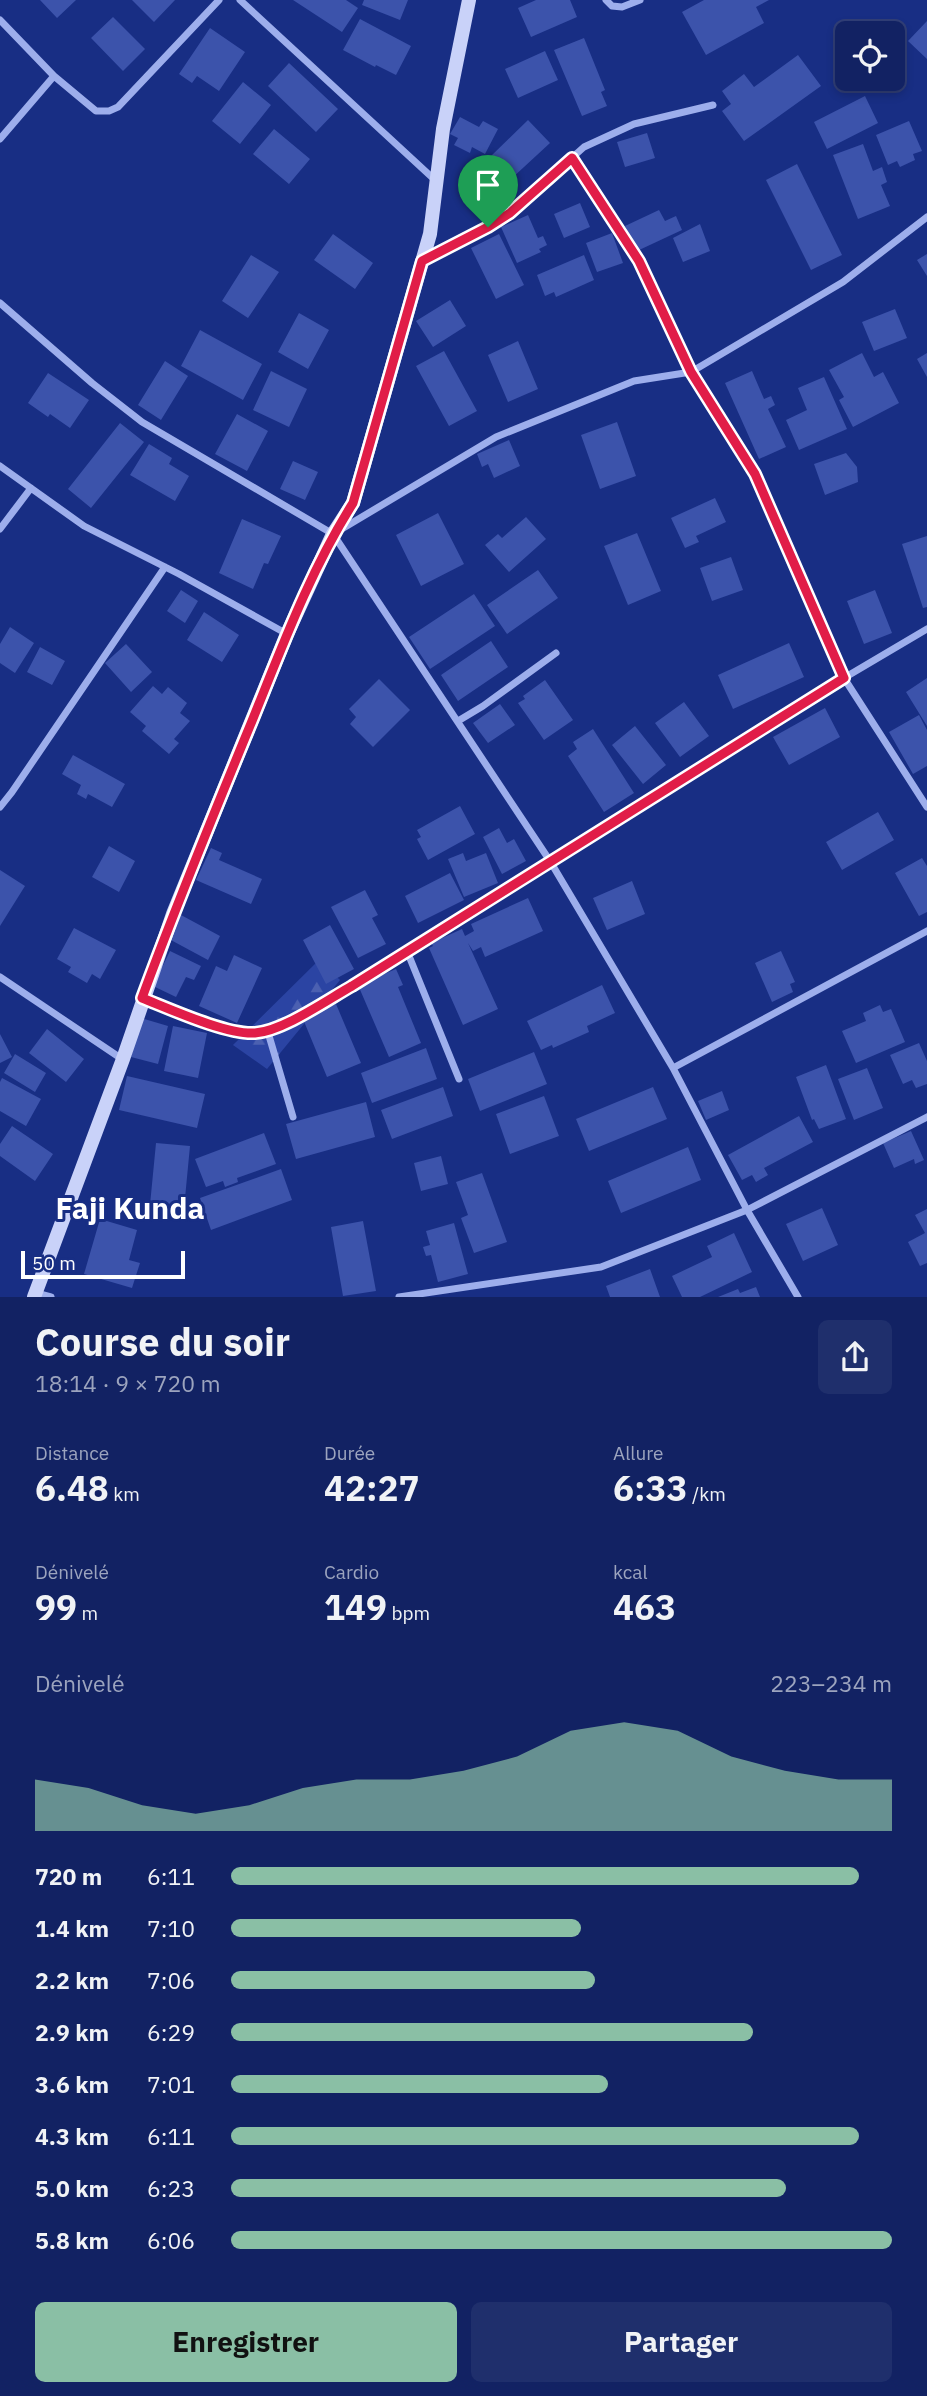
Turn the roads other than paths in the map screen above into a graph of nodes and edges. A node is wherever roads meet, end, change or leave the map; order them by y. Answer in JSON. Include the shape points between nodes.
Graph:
{"nodes":[{"id":1,"x":219,"y":0,"type":"edge"},
{"id":2,"x":240,"y":0,"type":"edge"},
{"id":3,"x":469,"y":0,"type":"edge"},
{"id":4,"x":606,"y":0,"type":"edge"},
{"id":5,"x":640,"y":0,"type":"edge"},
{"id":6,"x":0,"y":20,"type":"edge"},
{"id":7,"x":54,"y":76,"type":"junction"},
{"id":8,"x":712,"y":105,"type":"dead end"},
{"id":9,"x":0,"y":139,"type":"edge"},
{"id":10,"x":572,"y":158,"type":"junction"},
{"id":11,"x":437,"y":181,"type":"junction"},
{"id":12,"x":927,"y":217,"type":"edge"},
{"id":13,"x":422,"y":261,"type":"junction"},
{"id":14,"x":0,"y":303,"type":"edge"},
{"id":15,"x":691,"y":372,"type":"junction"},
{"id":16,"x":0,"y":466,"type":"edge"},
{"id":17,"x":31,"y":488,"type":"junction"},
{"id":18,"x":0,"y":529,"type":"edge"},
{"id":19,"x":334,"y":534,"type":"junction"},
{"id":20,"x":165,"y":567,"type":"junction"},
{"id":21,"x":927,"y":629,"type":"edge"},
{"id":22,"x":287,"y":634,"type":"junction"},
{"id":23,"x":556,"y":653,"type":"dead end"},
{"id":24,"x":844,"y":678,"type":"junction"},
{"id":25,"x":458,"y":721,"type":"junction"},
{"id":26,"x":0,"y":807,"type":"edge"},
{"id":27,"x":927,"y":807,"type":"edge"},
{"id":28,"x":550,"y":861,"type":"junction"},
{"id":29,"x":927,"y":931,"type":"edge"},
{"id":30,"x":407,"y":951,"type":"junction"},
{"id":31,"x":0,"y":977,"type":"edge"},
{"id":32,"x":142,"y":998,"type":"junction"},
{"id":33,"x":267,"y":1029,"type":"junction"},
{"id":34,"x":123,"y":1059,"type":"junction"},
{"id":35,"x":673,"y":1068,"type":"junction"},
{"id":36,"x":459,"y":1079,"type":"dead end"},
{"id":37,"x":293,"y":1117,"type":"dead end"},
{"id":38,"x":927,"y":1117,"type":"edge"},
{"id":39,"x":747,"y":1210,"type":"junction"},
{"id":40,"x":34,"y":1295,"type":"edge"},
{"id":41,"x":51,"y":1297,"type":"edge"},
{"id":42,"x":398,"y":1297,"type":"edge"},
{"id":43,"x":798,"y":1297,"type":"edge"}],
"edges":[{"from":1,"to":7,"type":"street","via":[[118,107],[96,111]]},
{"from":2,"to":11,"type":"street"},
{"from":3,"to":11,"type":"street"},
{"from":4,"to":5,"type":"street","via":[[622,7]]},
{"from":6,"to":7,"type":"street"},
{"from":7,"to":9,"type":"street"},
{"from":8,"to":10,"type":"street","via":[[634,124]]},
{"from":10,"to":13,"type":"street","via":[[510,213]]},
{"from":10,"to":15,"type":"street","via":[[639,261]]},
{"from":11,"to":13,"type":"street"},
{"from":12,"to":15,"type":"street","via":[[843,282]]},
{"from":13,"to":19,"type":"street","via":[[353,503]]},
{"from":14,"to":19,"type":"street","via":[[142,422]]},
{"from":15,"to":19,"type":"street","via":[[634,381],[496,437]]},
{"from":15,"to":24,"type":"street","via":[[755,474]]},
{"from":16,"to":17,"type":"street"},
{"from":17,"to":18,"type":"street"},
{"from":17,"to":20,"type":"street","via":[[85,526]]},
{"from":19,"to":22,"type":"street"},
{"from":19,"to":25,"type":"street"},
{"from":20,"to":22,"type":"street"},
{"from":20,"to":26,"type":"street"},
{"from":21,"to":24,"type":"street"},
{"from":22,"to":32,"type":"street"},
{"from":23,"to":25,"type":"street"},
{"from":24,"to":27,"type":"street"},
{"from":24,"to":28,"type":"street"},
{"from":25,"to":28,"type":"street"},
{"from":28,"to":30,"type":"street"},
{"from":28,"to":35,"type":"street"},
{"from":29,"to":35,"type":"street"},
{"from":30,"to":33,"type":"street","via":[[329,999]]},
{"from":30,"to":36,"type":"street"},
{"from":31,"to":34,"type":"street"},
{"from":32,"to":33,"type":"street","via":[[219,1027],[255,1033]]},
{"from":32,"to":34,"type":"street"},
{"from":33,"to":37,"type":"street"},
{"from":34,"to":40,"type":"street"},
{"from":35,"to":39,"type":"street"},
{"from":38,"to":39,"type":"street"},
{"from":39,"to":42,"type":"street","via":[[601,1266]]},
{"from":39,"to":43,"type":"street"},
{"from":40,"to":41,"type":"street"}]}
